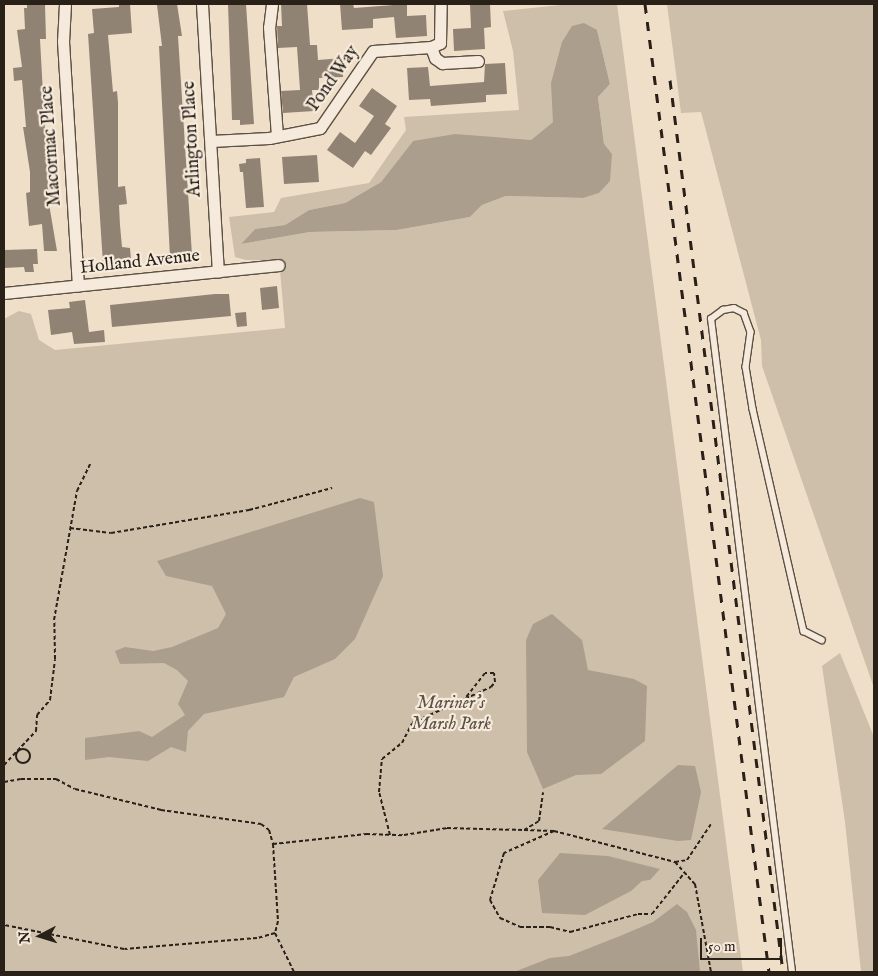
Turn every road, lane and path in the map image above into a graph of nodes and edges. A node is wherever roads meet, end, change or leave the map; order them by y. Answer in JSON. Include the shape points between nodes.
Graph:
{"nodes":[{"id":1,"x":65,"y":4,"type":"edge"},
{"id":2,"x":202,"y":4,"type":"edge"},
{"id":3,"x":272,"y":4,"type":"edge"},
{"id":4,"x":441,"y":4,"type":"edge"},
{"id":5,"x":431,"y":47,"type":"junction"},
{"id":6,"x":478,"y":61,"type":"dead end"},
{"id":7,"x":277,"y":135,"type":"junction"},
{"id":8,"x":210,"y":141,"type":"junction"},
{"id":9,"x":278,"y":265,"type":"dead end"},
{"id":10,"x":218,"y":272,"type":"junction"},
{"id":11,"x":78,"y":286,"type":"junction"},
{"id":12,"x":4,"y":293,"type":"edge"},
{"id":13,"x":90,"y":464,"type":"dead end"},
{"id":14,"x":332,"y":488,"type":"dead end"},
{"id":15,"x":70,"y":528,"type":"junction"},
{"id":16,"x":822,"y":640,"type":"dead end"},
{"id":17,"x":466,"y":697,"type":"junction"},
{"id":18,"x":17,"y":754,"type":"joint"},
{"id":19,"x":4,"y":765,"type":"edge"},
{"id":20,"x":4,"y":782,"type":"edge"},
{"id":21,"x":543,"y":792,"type":"dead end"},
{"id":22,"x":711,"y":824,"type":"dead end"},
{"id":23,"x":524,"y":830,"type":"junction"},
{"id":24,"x":554,"y":830,"type":"junction"},
{"id":25,"x":390,"y":835,"type":"junction"},
{"id":26,"x":274,"y":844,"type":"junction"},
{"id":27,"x":675,"y":862,"type":"junction"},
{"id":28,"x":686,"y":872,"type":"junction"},
{"id":29,"x":4,"y":925,"type":"edge"},
{"id":30,"x":274,"y":933,"type":"junction"},
{"id":31,"x":294,"y":972,"type":"edge"},
{"id":32,"x":711,"y":972,"type":"edge"},
{"id":33,"x":792,"y":972,"type":"edge"}],
"edges":[{"from":1,"to":11,"type":"street","name":"Macormac Place","via":[[63,42]]},
{"from":2,"to":8,"type":"street","name":"Arlington Place"},
{"from":3,"to":7,"type":"street","via":[[269,27]]},
{"from":4,"to":5,"type":"street","via":[[442,37],[440,43]]},
{"from":5,"to":6,"type":"street","via":[[435,58],[442,63]]},
{"from":5,"to":7,"type":"street","name":"Pond Way","via":[[373,52],[320,128]]},
{"from":7,"to":8,"type":"street","name":"Pond Way"},
{"from":8,"to":10,"type":"street","name":"Arlington Place"},
{"from":9,"to":10,"type":"street","name":"Holland Avenue"},
{"from":10,"to":11,"type":"street","name":"Holland Avenue"},
{"from":11,"to":12,"type":"street","name":"Holland Avenue"},
{"from":13,"to":15,"type":"path","via":[[77,492]]},
{"from":14,"to":15,"type":"path","via":[[249,510],[111,533]]},
{"from":15,"to":19,"type":"path","via":[[54,620],[55,659],[50,700],[37,715],[36,731]]},
{"from":16,"to":33,"type":"lane","via":[[804,631],[753,409],[746,367],[750,332],[744,313],[734,308],[722,310],[711,319]]},
{"from":17,"to":17,"type":"path","via":[[491,687],[495,682],[494,672],[485,673]]},
{"from":17,"to":25,"type":"path","via":[[418,718],[402,743],[382,759],[379,792]]},
{"from":18,"to":18,"type":"path","via":[[24,749],[30,757],[22,762]]},
{"from":20,"to":26,"type":"path","via":[[21,778],[56,779],[76,789],[161,810],[214,819],[248,820],[269,830]]},
{"from":21,"to":23,"type":"path","via":[[539,821]]},
{"from":22,"to":27,"type":"path","via":[[687,860]]},
{"from":23,"to":24,"type":"path"},
{"from":23,"to":25,"type":"path","via":[[447,828]]},
{"from":24,"to":27,"type":"path"},
{"from":24,"to":28,"type":"path","via":[[504,853],[490,900],[500,918],[520,927],[550,927],[570,932],[638,914],[652,914]]},
{"from":25,"to":26,"type":"path","via":[[366,834]]},
{"from":26,"to":30,"type":"path","via":[[278,921]]},
{"from":27,"to":28,"type":"path"},
{"from":28,"to":32,"type":"path","via":[[695,884]]},
{"from":29,"to":30,"type":"path","via":[[124,949]]},
{"from":30,"to":31,"type":"path"}]}
